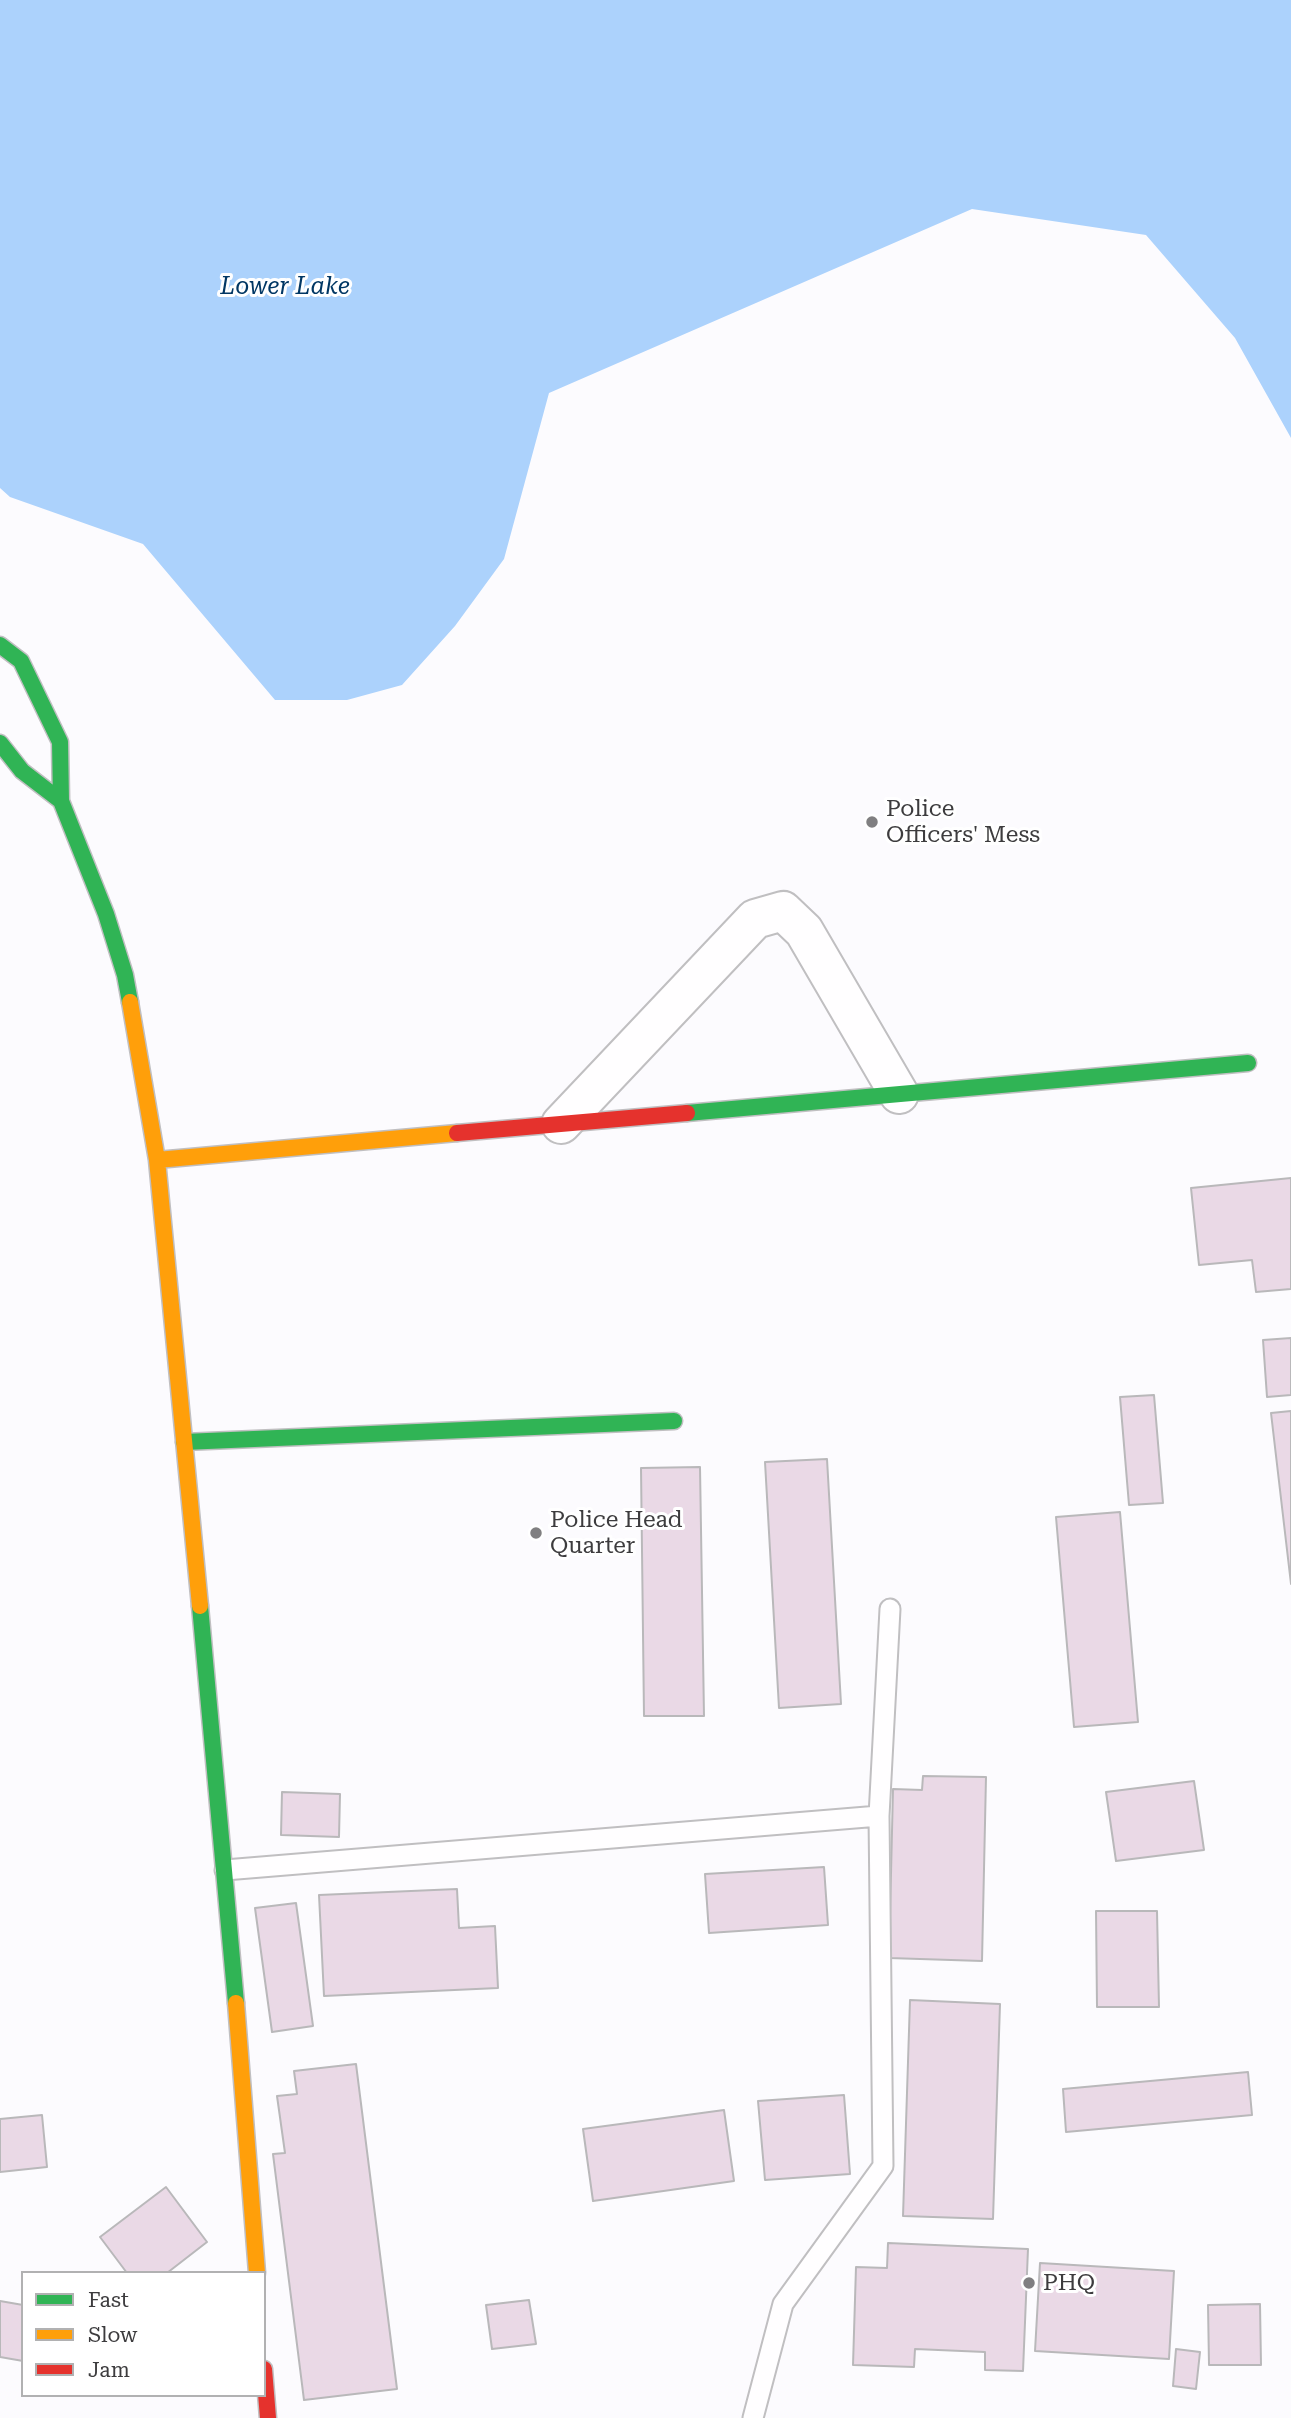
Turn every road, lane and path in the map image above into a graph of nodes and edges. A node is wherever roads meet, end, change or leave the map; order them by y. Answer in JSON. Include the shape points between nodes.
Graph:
{"nodes":[{"id":1,"x":0,"y":645,"type":"edge"},
{"id":2,"x":0,"y":743,"type":"edge"},
{"id":3,"x":61,"y":801,"type":"junction"},
{"id":4,"x":1248,"y":1063,"type":"dead end"},
{"id":5,"x":899,"y":1094,"type":"junction"},
{"id":6,"x":561,"y":1124,"type":"junction"},
{"id":7,"x":157,"y":1160,"type":"junction"},
{"id":8,"x":674,"y":1421,"type":"dead end"},
{"id":9,"x":184,"y":1442,"type":"junction"},
{"id":10,"x":890,"y":1609,"type":"dead end"},
{"id":11,"x":879,"y":1816,"type":"junction"},
{"id":12,"x":225,"y":1870,"type":"junction"},
{"id":13,"x":257,"y":2271,"type":"edge"},
{"id":14,"x":266,"y":2394,"type":"edge"},
{"id":15,"x":268,"y":2418,"type":"edge"},
{"id":16,"x":753,"y":2418,"type":"edge"}],
"edges":[{"from":1,"to":3,"type":"street","via":[[21,661],[56,730]]},
{"from":2,"to":3,"type":"street","via":[[22,771]]},
{"from":3,"to":7,"type":"street","via":[[125,975]]},
{"from":4,"to":5,"type":"street"},
{"from":5,"to":6,"type":"street"},
{"from":5,"to":6,"type":"street","via":[[804,931],[783,911],[755,919]]},
{"from":6,"to":7,"type":"street"},
{"from":7,"to":9,"type":"street"},
{"from":8,"to":9,"type":"street"},
{"from":9,"to":12,"type":"street"},
{"from":10,"to":11,"type":"lane"},
{"from":11,"to":12,"type":"lane"},
{"from":11,"to":16,"type":"lane","via":[[883,2166],[783,2304]]},
{"from":12,"to":13,"type":"street"},
{"from":14,"to":15,"type":"street"}]}
